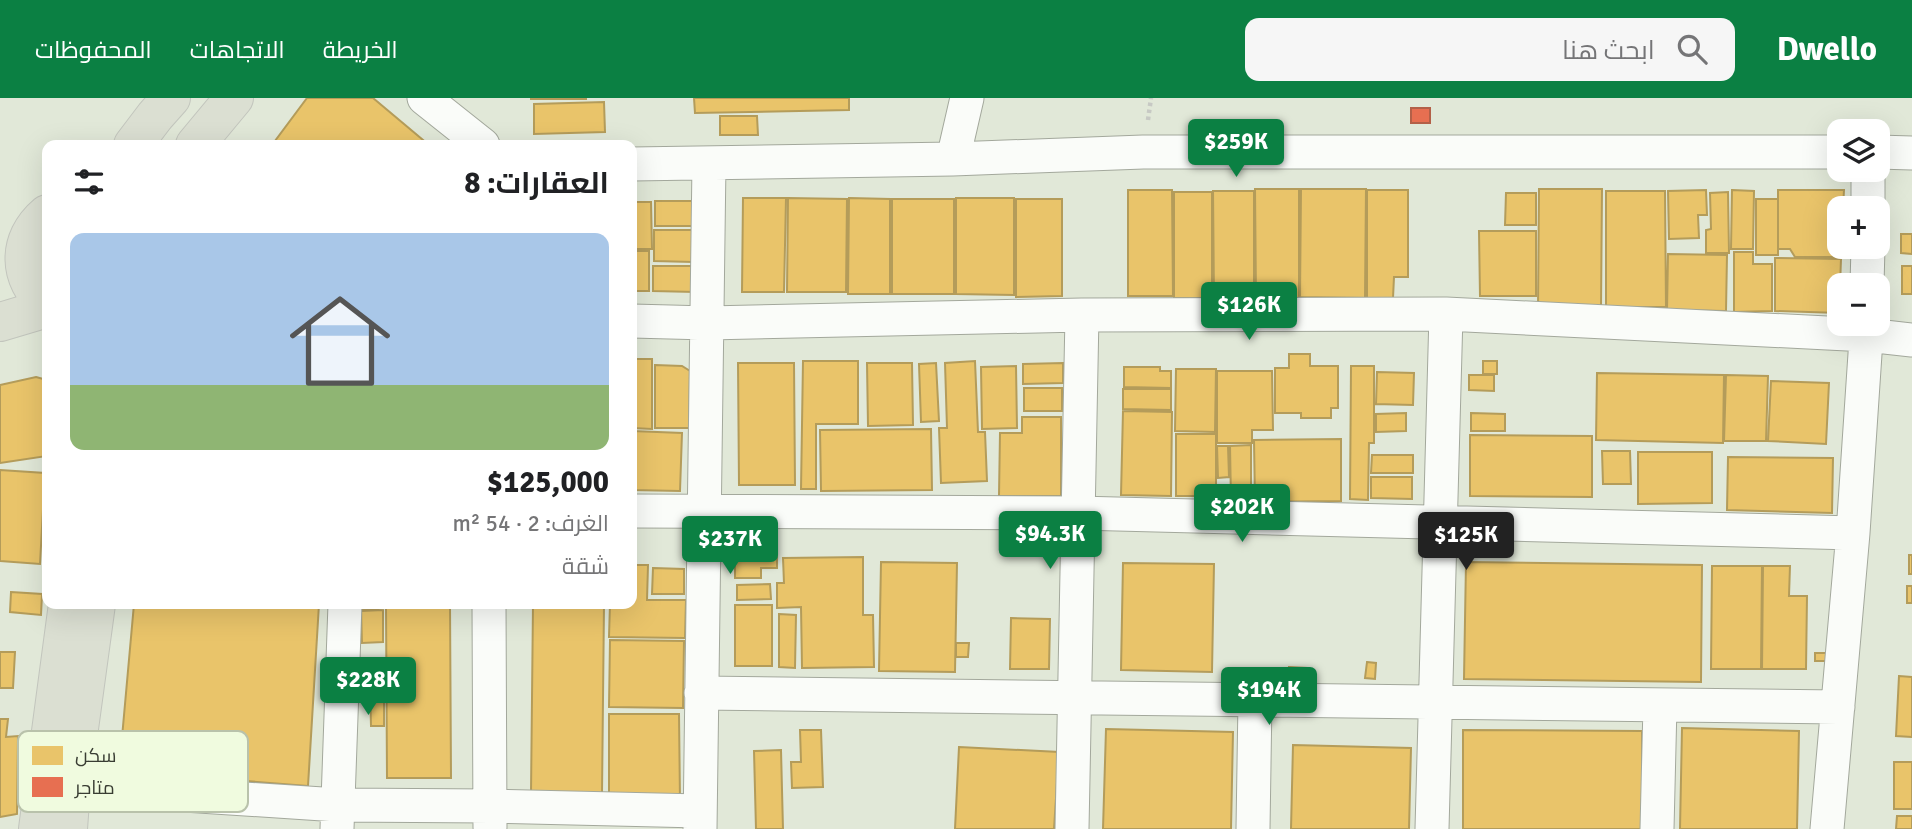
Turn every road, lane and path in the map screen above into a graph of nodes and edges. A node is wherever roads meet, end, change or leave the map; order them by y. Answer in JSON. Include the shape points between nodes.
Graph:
{"nodes":[{"id":1,"x":171,"y":98,"type":"edge"},
{"id":2,"x":234,"y":98,"type":"edge"},
{"id":3,"x":424,"y":98,"type":"edge"},
{"id":4,"x":967,"y":98,"type":"edge"},
{"id":5,"x":137,"y":140,"type":"edge"},
{"id":6,"x":199,"y":140,"type":"edge"},
{"id":7,"x":477,"y":140,"type":"edge"},
{"id":8,"x":1827,"y":152,"type":"edge"},
{"id":9,"x":1890,"y":152,"type":"edge"},
{"id":10,"x":1912,"y":153,"type":"edge"},
{"id":11,"x":953,"y":159,"type":"junction"},
{"id":12,"x":709,"y":163,"type":"junction"},
{"id":13,"x":637,"y":164,"type":"edge"},
{"id":14,"x":25,"y":234,"type":"edge"},
{"id":15,"x":42,"y":301,"type":"edge"},
{"id":16,"x":42,"y":308,"type":"edge"},
{"id":17,"x":1446,"y":314,"type":"junction"},
{"id":18,"x":1082,"y":315,"type":"junction"},
{"id":19,"x":637,"y":321,"type":"edge"},
{"id":20,"x":0,"y":323,"type":"edge"},
{"id":21,"x":708,"y":323,"type":"junction"},
{"id":22,"x":1827,"y":328,"type":"edge"},
{"id":23,"x":1890,"y":335,"type":"edge"},
{"id":24,"x":1867,"y":336,"type":"edge"},
{"id":25,"x":1912,"y":340,"type":"edge"},
{"id":26,"x":637,"y":511,"type":"edge"},
{"id":27,"x":705,"y":511,"type":"junction"},
{"id":28,"x":1078,"y":513,"type":"junction"},
{"id":29,"x":1440,"y":523,"type":"junction"},
{"id":30,"x":1853,"y":533,"type":"junction"},
{"id":31,"x":68,"y":609,"type":"edge"},
{"id":32,"x":95,"y":609,"type":"edge"},
{"id":33,"x":345,"y":609,"type":"edge"},
{"id":34,"x":489,"y":609,"type":"edge"},
{"id":35,"x":701,"y":693,"type":"junction"},
{"id":36,"x":1075,"y":698,"type":"junction"},
{"id":37,"x":1255,"y":700,"type":"junction"},
{"id":38,"x":1435,"y":702,"type":"junction"},
{"id":39,"x":1660,"y":705,"type":"junction"},
{"id":40,"x":1838,"y":707,"type":"junction"},
{"id":41,"x":60,"y":731,"type":"edge"},
{"id":42,"x":69,"y":731,"type":"edge"},
{"id":43,"x":248,"y":807,"type":"edge"},
{"id":44,"x":46,"y":812,"type":"edge"},
{"id":45,"x":64,"y":812,"type":"edge"},
{"id":46,"x":337,"y":817,"type":"edge"},
{"id":47,"x":490,"y":817,"type":"edge"},
{"id":48,"x":700,"y":820,"type":"edge"},
{"id":49,"x":38,"y":829,"type":"edge"},
{"id":50,"x":68,"y":829,"type":"edge"},
{"id":51,"x":1072,"y":829,"type":"edge"},
{"id":52,"x":1253,"y":829,"type":"edge"},
{"id":53,"x":1432,"y":829,"type":"edge"},
{"id":54,"x":1657,"y":829,"type":"edge"},
{"id":55,"x":1827,"y":829,"type":"edge"}],
"edges":[{"from":1,"to":5,"type":"main road"},
{"from":2,"to":6,"type":"main road"},
{"from":3,"to":7,"type":"street"},
{"from":4,"to":11,"type":"street"},
{"from":8,"to":11,"type":"street","via":[[1143,152]]},
{"from":9,"to":10,"type":"street"},
{"from":11,"to":12,"type":"street"},
{"from":12,"to":13,"type":"street"},
{"from":12,"to":21,"type":"street"},
{"from":14,"to":15,"type":"main road","via":[[25,268]]},
{"from":16,"to":20,"type":"main road"},
{"from":17,"to":18,"type":"street"},
{"from":17,"to":22,"type":"street"},
{"from":17,"to":29,"type":"street"},
{"from":18,"to":21,"type":"street"},
{"from":18,"to":28,"type":"street"},
{"from":19,"to":21,"type":"street"},
{"from":21,"to":27,"type":"street"},
{"from":23,"to":25,"type":"street"},
{"from":24,"to":30,"type":"street"},
{"from":26,"to":27,"type":"street"},
{"from":27,"to":28,"type":"street"},
{"from":27,"to":35,"type":"street"},
{"from":28,"to":29,"type":"street"},
{"from":28,"to":36,"type":"street"},
{"from":29,"to":30,"type":"street"},
{"from":29,"to":38,"type":"street"},
{"from":30,"to":40,"type":"street"},
{"from":31,"to":41,"type":"main road"},
{"from":32,"to":42,"type":"main road"},
{"from":33,"to":46,"type":"street"},
{"from":34,"to":47,"type":"street"},
{"from":35,"to":36,"type":"street"},
{"from":35,"to":48,"type":"street"},
{"from":36,"to":37,"type":"street"},
{"from":36,"to":51,"type":"street"},
{"from":37,"to":38,"type":"street"},
{"from":37,"to":52,"type":"street"},
{"from":38,"to":39,"type":"street"},
{"from":38,"to":53,"type":"street"},
{"from":39,"to":40,"type":"street"},
{"from":39,"to":54,"type":"street"},
{"from":40,"to":55,"type":"street"},
{"from":43,"to":46,"type":"street"},
{"from":44,"to":49,"type":"main road"},
{"from":45,"to":50,"type":"main road"},
{"from":46,"to":47,"type":"street"},
{"from":47,"to":48,"type":"street"}]}
